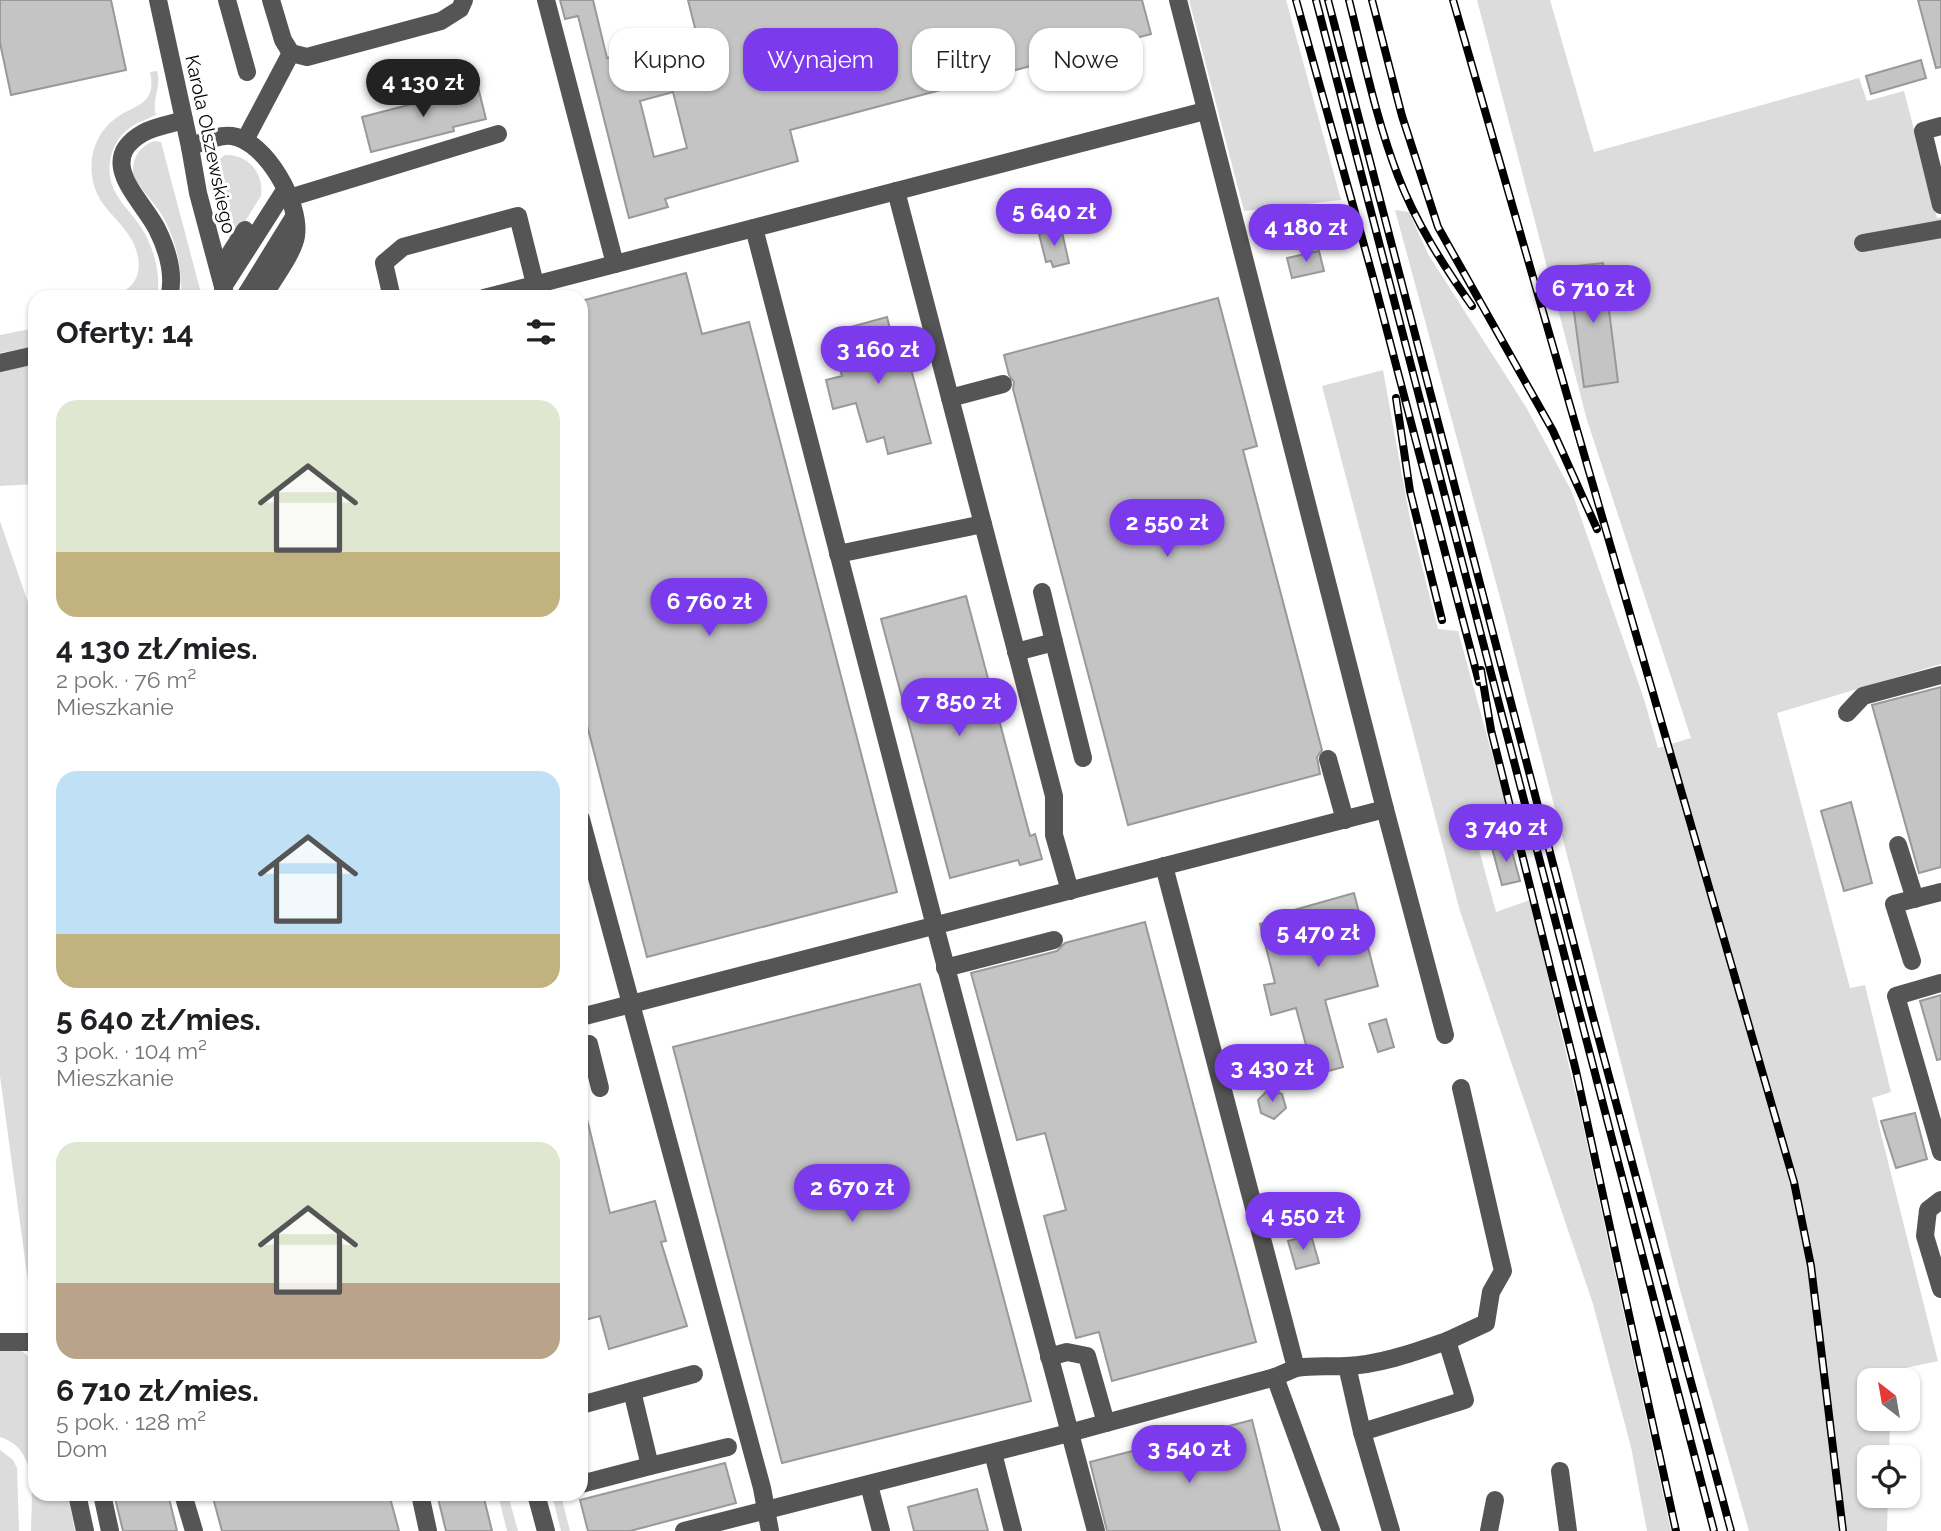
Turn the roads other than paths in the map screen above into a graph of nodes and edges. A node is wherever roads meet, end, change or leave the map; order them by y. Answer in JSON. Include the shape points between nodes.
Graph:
{"nodes":[{"id":1,"x":158,"y":0,"type":"edge"},
{"id":2,"x":227,"y":0,"type":"edge"},
{"id":3,"x":271,"y":0,"type":"edge"},
{"id":4,"x":464,"y":0,"type":"edge"},
{"id":5,"x":546,"y":0,"type":"edge"},
{"id":6,"x":1178,"y":0,"type":"edge"},
{"id":7,"x":291,"y":53,"type":"junction"},
{"id":8,"x":247,"y":72,"type":"dead end"},
{"id":9,"x":1205,"y":111,"type":"junction"},
{"id":10,"x":184,"y":120,"type":"junction"},
{"id":11,"x":1941,"y":126,"type":"edge"},
{"id":12,"x":498,"y":134,"type":"dead end"},
{"id":13,"x":244,"y":140,"type":"junction"},
{"id":14,"x":190,"y":147,"type":"junction"},
{"id":15,"x":896,"y":191,"type":"junction"},
{"id":16,"x":287,"y":197,"type":"junction"},
{"id":17,"x":1941,"y":205,"type":"edge"},
{"id":18,"x":754,"y":228,"type":"junction"},
{"id":19,"x":1941,"y":229,"type":"edge"},
{"id":20,"x":1863,"y":243,"type":"dead end"},
{"id":21,"x":615,"y":264,"type":"junction"},
{"id":22,"x":535,"y":284,"type":"junction"},
{"id":23,"x":224,"y":288,"type":"edge"},
{"id":24,"x":170,"y":290,"type":"edge"},
{"id":25,"x":247,"y":290,"type":"edge"},
{"id":26,"x":266,"y":290,"type":"edge"},
{"id":27,"x":390,"y":290,"type":"edge"},
{"id":28,"x":513,"y":290,"type":"edge"},
{"id":29,"x":28,"y":357,"type":"edge"},
{"id":30,"x":0,"y":363,"type":"edge"},
{"id":31,"x":1003,"y":384,"type":"dead end"},
{"id":32,"x":950,"y":398,"type":"junction"},
{"id":33,"x":983,"y":524,"type":"junction"},
{"id":34,"x":838,"y":554,"type":"junction"},
{"id":35,"x":1042,"y":592,"type":"dead end"},
{"id":36,"x":1054,"y":642,"type":"junction"},
{"id":37,"x":1016,"y":652,"type":"junction"},
{"id":38,"x":1941,"y":675,"type":"edge"},
{"id":39,"x":1847,"y":713,"type":"dead end"},
{"id":40,"x":1083,"y":758,"type":"dead end"},
{"id":41,"x":1328,"y":759,"type":"dead end"},
{"id":42,"x":1385,"y":809,"type":"junction"},
{"id":43,"x":1345,"y":820,"type":"junction"},
{"id":44,"x":1898,"y":845,"type":"dead end"},
{"id":45,"x":588,"y":846,"type":"edge"},
{"id":46,"x":1164,"y":866,"type":"junction"},
{"id":47,"x":1070,"y":891,"type":"junction"},
{"id":48,"x":1941,"y":892,"type":"edge"},
{"id":49,"x":1915,"y":899,"type":"junction"},
{"id":50,"x":934,"y":926,"type":"junction"},
{"id":51,"x":1054,"y":940,"type":"dead end"},
{"id":52,"x":1912,"y":961,"type":"dead end"},
{"id":53,"x":945,"y":968,"type":"junction"},
{"id":54,"x":1941,"y":983,"type":"edge"},
{"id":55,"x":630,"y":1005,"type":"junction"},
{"id":56,"x":588,"y":1014,"type":"edge"},
{"id":57,"x":1445,"y":1035,"type":"dead end"},
{"id":58,"x":588,"y":1054,"type":"edge"},
{"id":59,"x":600,"y":1088,"type":"dead end"},
{"id":60,"x":1461,"y":1088,"type":"dead end"},
{"id":61,"x":1941,"y":1152,"type":"edge"},
{"id":62,"x":1941,"y":1200,"type":"edge"},
{"id":63,"x":1941,"y":1289,"type":"edge"},
{"id":64,"x":1447,"y":1341,"type":"junction"},
{"id":65,"x":0,"y":1342,"type":"edge"},
{"id":66,"x":28,"y":1342,"type":"edge"},
{"id":67,"x":1049,"y":1357,"type":"junction"},
{"id":68,"x":1347,"y":1366,"type":"junction"},
{"id":69,"x":1296,"y":1368,"type":"junction"},
{"id":70,"x":694,"y":1374,"type":"dead end"},
{"id":71,"x":1275,"y":1377,"type":"junction"},
{"id":72,"x":632,"y":1391,"type":"junction"},
{"id":73,"x":588,"y":1403,"type":"edge"},
{"id":74,"x":1107,"y":1423,"type":"junction"},
{"id":75,"x":1362,"y":1432,"type":"junction"},
{"id":76,"x":1069,"y":1433,"type":"junction"},
{"id":77,"x":728,"y":1447,"type":"dead end"},
{"id":78,"x":993,"y":1453,"type":"junction"},
{"id":79,"x":650,"y":1466,"type":"junction"},
{"id":80,"x":1560,"y":1471,"type":"dead end"},
{"id":81,"x":588,"y":1482,"type":"edge"},
{"id":82,"x":869,"y":1485,"type":"junction"},
{"id":83,"x":1496,"y":1500,"type":"dead end"},
{"id":84,"x":79,"y":1501,"type":"edge"},
{"id":85,"x":104,"y":1501,"type":"edge"},
{"id":86,"x":185,"y":1501,"type":"edge"},
{"id":87,"x":421,"y":1501,"type":"edge"},
{"id":88,"x":538,"y":1501,"type":"edge"},
{"id":89,"x":765,"y":1510,"type":"junction"},
{"id":90,"x":85,"y":1531,"type":"edge"},
{"id":91,"x":110,"y":1531,"type":"edge"},
{"id":92,"x":194,"y":1531,"type":"edge"},
{"id":93,"x":428,"y":1531,"type":"edge"},
{"id":94,"x":546,"y":1531,"type":"edge"},
{"id":95,"x":684,"y":1531,"type":"edge"},
{"id":96,"x":770,"y":1531,"type":"edge"},
{"id":97,"x":881,"y":1531,"type":"edge"},
{"id":98,"x":1013,"y":1531,"type":"edge"},
{"id":99,"x":1096,"y":1531,"type":"edge"},
{"id":100,"x":1331,"y":1531,"type":"edge"},
{"id":101,"x":1391,"y":1531,"type":"edge"},
{"id":102,"x":1489,"y":1531,"type":"edge"},
{"id":103,"x":1568,"y":1531,"type":"edge"}],
"edges":[{"from":1,"to":10,"type":"street","name":"Karola Olszewskiego"},
{"from":2,"to":8,"type":"street"},
{"from":3,"to":7,"type":"street"},
{"from":4,"to":7,"type":"street","via":[[460,9],[442,21],[307,57]]},
{"from":5,"to":21,"type":"street"},
{"from":6,"to":9,"type":"street"},
{"from":7,"to":13,"type":"street"},
{"from":9,"to":15,"type":"street"},
{"from":9,"to":42,"type":"street"},
{"from":10,"to":14,"type":"street","name":"Karola Olszewskiego"},
{"from":10,"to":24,"type":"street","via":[[143,133],[121,161],[125,180],[165,249]]},
{"from":11,"to":17,"type":"street","via":[[1923,131]]},
{"from":12,"to":16,"type":"street"},
{"from":13,"to":14,"type":"street","via":[[228,135]]},
{"from":13,"to":16,"type":"street","via":[[261,152]]},
{"from":14,"to":23,"type":"street","name":"Karola Olszewskiego"},
{"from":15,"to":18,"type":"street"},
{"from":15,"to":32,"type":"street"},
{"from":16,"to":23,"type":"street"},
{"from":16,"to":25,"type":"street"},
{"from":16,"to":26,"type":"street","via":[[295,239]]},
{"from":18,"to":21,"type":"street"},
{"from":18,"to":34,"type":"street"},
{"from":19,"to":20,"type":"street"},
{"from":21,"to":22,"type":"street"},
{"from":22,"to":27,"type":"street","via":[[518,216],[403,247],[384,263]]},
{"from":22,"to":28,"type":"street"},
{"from":29,"to":30,"type":"street"},
{"from":31,"to":32,"type":"street"},
{"from":32,"to":33,"type":"street"},
{"from":33,"to":34,"type":"street"},
{"from":33,"to":37,"type":"street"},
{"from":34,"to":50,"type":"street"},
{"from":35,"to":36,"type":"street"},
{"from":36,"to":37,"type":"street"},
{"from":36,"to":40,"type":"street"},
{"from":37,"to":47,"type":"street","via":[[1054,796],[1054,835]]},
{"from":38,"to":39,"type":"street","via":[[1863,696]]},
{"from":41,"to":43,"type":"street"},
{"from":42,"to":43,"type":"street"},
{"from":42,"to":57,"type":"street"},
{"from":43,"to":46,"type":"street"},
{"from":44,"to":49,"type":"street"},
{"from":45,"to":55,"type":"street"},
{"from":46,"to":47,"type":"street"},
{"from":46,"to":69,"type":"street"},
{"from":47,"to":50,"type":"street"},
{"from":48,"to":49,"type":"street"},
{"from":49,"to":52,"type":"street","via":[[1894,904]]},
{"from":50,"to":53,"type":"street"},
{"from":50,"to":55,"type":"street"},
{"from":51,"to":53,"type":"street"},
{"from":53,"to":67,"type":"street"},
{"from":54,"to":61,"type":"street","via":[[1896,996]]},
{"from":55,"to":56,"type":"street"},
{"from":55,"to":89,"type":"street"},
{"from":58,"to":59,"type":"street"},
{"from":60,"to":64,"type":"street","via":[[1503,1271],[1492,1292],[1486,1323]]},
{"from":62,"to":63,"type":"street","via":[[1928,1210],[1925,1236]]},
{"from":64,"to":68,"type":"street"},
{"from":64,"to":75,"type":"street","via":[[1465,1400]]},
{"from":65,"to":66,"type":"street"},
{"from":67,"to":74,"type":"street","via":[[1067,1352],[1087,1356]]},
{"from":67,"to":76,"type":"street"},
{"from":68,"to":69,"type":"street"},
{"from":68,"to":75,"type":"street"},
{"from":69,"to":71,"type":"street"},
{"from":70,"to":72,"type":"street"},
{"from":71,"to":74,"type":"street"},
{"from":71,"to":100,"type":"street"},
{"from":72,"to":73,"type":"street"},
{"from":72,"to":79,"type":"street"},
{"from":74,"to":76,"type":"street"},
{"from":75,"to":101,"type":"street"},
{"from":76,"to":78,"type":"street"},
{"from":76,"to":99,"type":"street"},
{"from":77,"to":79,"type":"street"},
{"from":78,"to":82,"type":"street"},
{"from":78,"to":98,"type":"street"},
{"from":79,"to":81,"type":"street"},
{"from":80,"to":103,"type":"street"},
{"from":82,"to":89,"type":"street"},
{"from":82,"to":97,"type":"street"},
{"from":83,"to":102,"type":"street"},
{"from":84,"to":90,"type":"street"},
{"from":85,"to":91,"type":"street"},
{"from":86,"to":92,"type":"street"},
{"from":87,"to":93,"type":"street"},
{"from":88,"to":94,"type":"street"},
{"from":89,"to":95,"type":"street"},
{"from":89,"to":96,"type":"street"}]}
